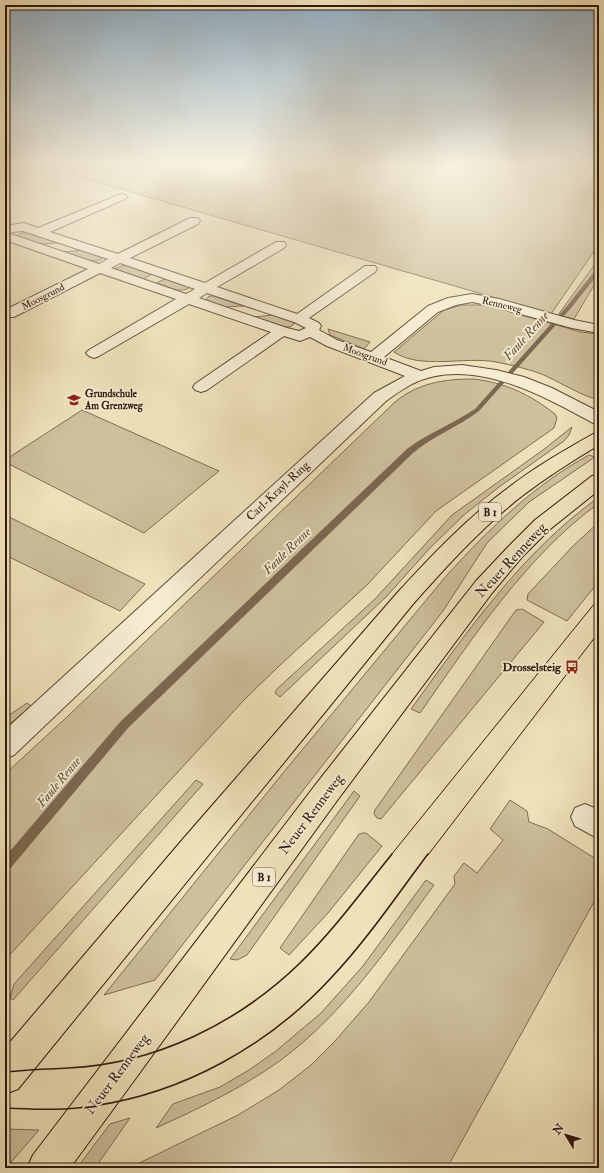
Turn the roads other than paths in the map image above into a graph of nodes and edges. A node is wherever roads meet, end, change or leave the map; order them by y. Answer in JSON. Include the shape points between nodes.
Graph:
{"nodes":[{"id":1,"x":68,"y":220,"type":"edge"},
{"id":2,"x":194,"y":221,"type":"dead end"},
{"id":3,"x":39,"y":232,"type":"junction"},
{"id":4,"x":5,"y":235,"type":"edge"},
{"id":5,"x":19,"y":241,"type":"junction"},
{"id":6,"x":280,"y":245,"type":"dead end"},
{"id":7,"x":5,"y":247,"type":"edge"},
{"id":8,"x":118,"y":259,"type":"junction"},
{"id":9,"x":99,"y":268,"type":"junction"},
{"id":10,"x":370,"y":269,"type":"dead end"},
{"id":11,"x":206,"y":288,"type":"junction"},
{"id":12,"x":188,"y":299,"type":"junction"},
{"id":13,"x":9,"y":314,"type":"dead end"},
{"id":14,"x":299,"y":319,"type":"junction"},
{"id":15,"x":599,"y":329,"type":"edge"},
{"id":16,"x":282,"y":331,"type":"junction"},
{"id":17,"x":310,"y":332,"type":"junction"},
{"id":18,"x":94,"y":353,"type":"dead end"},
{"id":19,"x":374,"y":358,"type":"junction"},
{"id":20,"x":420,"y":376,"type":"junction"},
{"id":21,"x":201,"y":387,"type":"dead end"},
{"id":22,"x":599,"y":419,"type":"edge"},
{"id":23,"x":599,"y":438,"type":"edge"},
{"id":24,"x":599,"y":480,"type":"edge"},
{"id":25,"x":5,"y":747,"type":"edge"},
{"id":26,"x":5,"y":1076,"type":"edge"},
{"id":27,"x":46,"y":1168,"type":"edge"}],
"edges":[{"from":1,"to":3,"type":"street"},
{"from":2,"to":8,"type":"street","name":"Moosgrund"},
{"from":3,"to":4,"type":"street","name":"Moosgrund","via":[[24,227],[8,229]]},
{"from":3,"to":8,"type":"street","name":"Moosgrund"},
{"from":4,"to":5,"type":"street","name":"Moosgrund"},
{"from":5,"to":7,"type":"street"},
{"from":5,"to":9,"type":"street","name":"Moosgrund"},
{"from":6,"to":11,"type":"street"},
{"from":8,"to":9,"type":"street","name":"Moosgrund"},
{"from":8,"to":11,"type":"street","name":"Moosgrund"},
{"from":9,"to":12,"type":"street","name":"Moosgrund"},
{"from":9,"to":13,"type":"street","name":"Moosgrund"},
{"from":10,"to":14,"type":"street"},
{"from":11,"to":12,"type":"street"},
{"from":11,"to":14,"type":"street","name":"Moosgrund"},
{"from":12,"to":16,"type":"street","name":"Moosgrund"},
{"from":12,"to":18,"type":"street"},
{"from":14,"to":17,"type":"street","name":"Moosgrund","via":[[314,326]]},
{"from":15,"to":19,"type":"street","name":"Renneweg","via":[[472,298],[453,301],[433,309]]},
{"from":16,"to":17,"type":"street","name":"Moosgrund","via":[[300,336]]},
{"from":16,"to":21,"type":"street"},
{"from":17,"to":19,"type":"street","name":"Moosgrund"},
{"from":19,"to":20,"type":"street","name":"Moosgrund"},
{"from":20,"to":22,"type":"street","name":"Carl-Krayl-Ring","via":[[456,370],[485,371],[536,386]]},
{"from":20,"to":25,"type":"street","name":"Carl-Krayl-Ring","via":[[392,388],[380,397]]},
{"from":23,"to":26,"type":"main road","number":"B 1","via":[[560,459],[498,505],[431,570],[262,767]]},
{"from":24,"to":27,"type":"main road","name":"Neuer Renneweg","number":"B 1","via":[[542,525],[506,561],[475,598]]}]}
